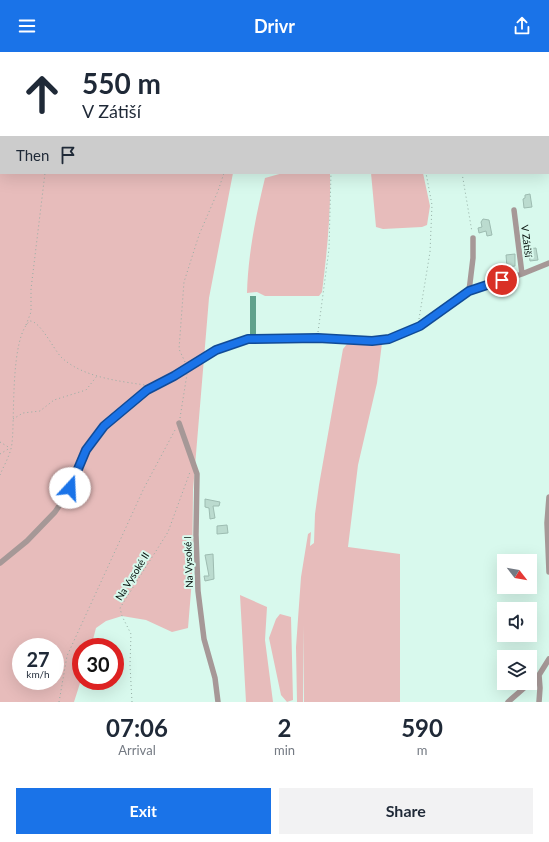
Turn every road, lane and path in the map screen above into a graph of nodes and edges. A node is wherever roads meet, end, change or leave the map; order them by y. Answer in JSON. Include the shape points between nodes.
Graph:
{"nodes":[{"id":1,"x":45,"y":174,"type":"edge"},
{"id":2,"x":224,"y":174,"type":"edge"},
{"id":3,"x":332,"y":174,"type":"edge"},
{"id":4,"x":426,"y":174,"type":"edge"},
{"id":5,"x":462,"y":174,"type":"edge"},
{"id":6,"x":514,"y":210,"type":"dead end"},
{"id":7,"x":473,"y":238,"type":"joint"},
{"id":8,"x":549,"y":263,"type":"edge"},
{"id":9,"x":522,"y":274,"type":"junction"},
{"id":10,"x":469,"y":291,"type":"junction"},
{"id":11,"x":26,"y":325,"type":"junction"},
{"id":12,"x":420,"y":326,"type":"junction"},
{"id":13,"x":318,"y":338,"type":"junction"},
{"id":14,"x":188,"y":367,"type":"junction"},
{"id":15,"x":97,"y":376,"type":"junction"},
{"id":16,"x":147,"y":385,"type":"dead end"},
{"id":17,"x":13,"y":420,"type":"junction"},
{"id":18,"x":179,"y":423,"type":"junction"},
{"id":19,"x":0,"y":442,"type":"edge"},
{"id":20,"x":10,"y":448,"type":"junction"},
{"id":21,"x":0,"y":454,"type":"edge"},
{"id":22,"x":193,"y":462,"type":"junction"},
{"id":23,"x":0,"y":475,"type":"edge"},
{"id":24,"x":549,"y":497,"type":"edge"},
{"id":25,"x":0,"y":563,"type":"edge"},
{"id":26,"x":549,"y":572,"type":"edge"},
{"id":27,"x":549,"y":660,"type":"edge"},
{"id":28,"x":539,"y":676,"type":"junction"},
{"id":29,"x":59,"y":702,"type":"edge"},
{"id":30,"x":132,"y":702,"type":"edge"},
{"id":31,"x":218,"y":702,"type":"edge"},
{"id":32,"x":508,"y":702,"type":"edge"},
{"id":33,"x":539,"y":702,"type":"edge"}],
"edges":[{"from":1,"to":11,"type":"path","via":[[31,289],[31,312]]},
{"from":2,"to":14,"type":"path","via":[[198,235],[184,282],[179,349]]},
{"from":3,"to":13,"type":"path","via":[[329,249]]},
{"from":4,"to":12,"type":"path","via":[[432,213],[430,252]]},
{"from":5,"to":7,"type":"path"},
{"from":6,"to":9,"type":"street","name":"V Zátiší"},
{"from":7,"to":10,"type":"street"},
{"from":8,"to":9,"type":"street","name":"V Zátiší"},
{"from":9,"to":10,"type":"street","name":"V Zátiší"},
{"from":10,"to":12,"type":"street","name":"V Zátiší"},
{"from":11,"to":15,"type":"path","via":[[34,321],[62,358]]},
{"from":11,"to":17,"type":"path","via":[[16,363]]},
{"from":12,"to":13,"type":"street","name":"V Zátiší","via":[[382,340]]},
{"from":13,"to":14,"type":"street","name":"V Zátiší","via":[[240,341],[208,354]]},
{"from":14,"to":18,"type":"path"},
{"from":14,"to":25,"type":"street","name":"V Zátiší","via":[[147,390],[104,426],[86,450],[70,488],[55,512],[27,542]]},
{"from":15,"to":16,"type":"path"},
{"from":15,"to":17,"type":"path","via":[[86,390],[54,400],[40,411],[23,413]]},
{"from":17,"to":20,"type":"path"},
{"from":18,"to":22,"type":"street","name":"Na Vysoké I"},
{"from":18,"to":29,"type":"path","via":[[144,488],[67,656]]},
{"from":19,"to":20,"type":"path"},
{"from":20,"to":21,"type":"path"},
{"from":20,"to":23,"type":"path"},
{"from":22,"to":30,"type":"path","name":"Na Vysoké II","via":[[168,532],[120,608],[131,634]]},
{"from":22,"to":31,"type":"street","name":"Na Vysoké I","via":[[198,485],[198,591],[204,639],[215,678]]},
{"from":24,"to":26,"type":"street"},
{"from":27,"to":28,"type":"street"},
{"from":28,"to":32,"type":"street"},
{"from":28,"to":33,"type":"street"}]}
